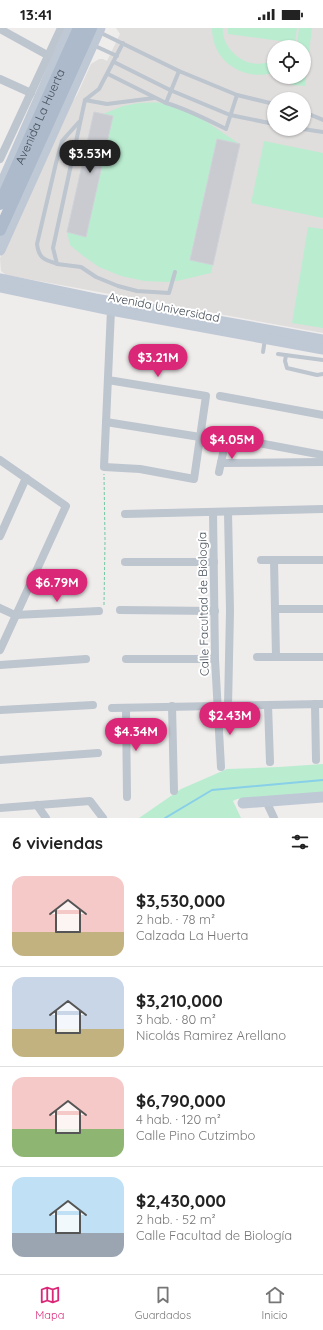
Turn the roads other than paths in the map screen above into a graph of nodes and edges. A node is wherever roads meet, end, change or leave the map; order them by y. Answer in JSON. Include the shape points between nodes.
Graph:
{"nodes":[{"id":1,"x":61,"y":28,"type":"edge"},
{"id":2,"x":70,"y":28,"type":"edge"},
{"id":3,"x":79,"y":28,"type":"edge"},
{"id":4,"x":0,"y":29,"type":"edge"},
{"id":5,"x":96,"y":29,"type":"edge"},
{"id":6,"x":123,"y":43,"type":"junction"},
{"id":7,"x":93,"y":45,"type":"junction"},
{"id":8,"x":49,"y":56,"type":"junction"},
{"id":9,"x":117,"y":56,"type":"junction"},
{"id":10,"x":114,"y":62,"type":"junction"},
{"id":11,"x":179,"y":71,"type":"junction"},
{"id":12,"x":108,"y":74,"type":"junction"},
{"id":13,"x":0,"y":79,"type":"edge"},
{"id":14,"x":170,"y":90,"type":"junction"},
{"id":15,"x":31,"y":93,"type":"junction"},
{"id":16,"x":236,"y":95,"type":"junction"},
{"id":17,"x":155,"y":98,"type":"junction"},
{"id":18,"x":85,"y":100,"type":"junction"},
{"id":19,"x":166,"y":102,"type":"junction"},
{"id":20,"x":267,"y":102,"type":"edge"},
{"id":21,"x":230,"y":115,"type":"junction"},
{"id":22,"x":311,"y":115,"type":"edge"},
{"id":23,"x":323,"y":120,"type":"edge"},
{"id":24,"x":80,"y":121,"type":"junction"},
{"id":25,"x":267,"y":123,"type":"edge"},
{"id":26,"x":311,"y":130,"type":"edge"},
{"id":27,"x":323,"y":132,"type":"edge"},
{"id":28,"x":0,"y":159,"type":"edge"},
{"id":29,"x":16,"y":160,"type":"junction"},
{"id":30,"x":0,"y":188,"type":"edge"},
{"id":31,"x":0,"y":204,"type":"edge"},
{"id":32,"x":0,"y":230,"type":"edge"},
{"id":33,"x":0,"y":250,"type":"edge"},
{"id":34,"x":57,"y":264,"type":"junction"},
{"id":35,"x":175,"y":272,"type":"dead end"},
{"id":36,"x":0,"y":279,"type":"edge"},
{"id":37,"x":0,"y":287,"type":"edge"},
{"id":38,"x":111,"y":310,"type":"junction"},
{"id":39,"x":265,"y":338,"type":"junction"},
{"id":40,"x":323,"y":340,"type":"edge"},
{"id":41,"x":311,"y":347,"type":"junction"},
{"id":42,"x":323,"y":349,"type":"edge"},
{"id":43,"x":263,"y":352,"type":"dead end"},
{"id":44,"x":278,"y":354,"type":"dead end"},
{"id":45,"x":286,"y":355,"type":"junction"},
{"id":46,"x":309,"y":358,"type":"junction"},
{"id":47,"x":323,"y":360,"type":"edge"},
{"id":48,"x":323,"y":374,"type":"edge"},
{"id":49,"x":108,"y":380,"type":"junction"},
{"id":50,"x":220,"y":396,"type":"dead end"},
{"id":51,"x":323,"y":416,"type":"edge"},
{"id":52,"x":106,"y":419,"type":"junction"},
{"id":53,"x":200,"y":437,"type":"junction"},
{"id":54,"x":323,"y":455,"type":"edge"},
{"id":55,"x":0,"y":460,"type":"edge"},
{"id":56,"x":323,"y":462,"type":"edge"},
{"id":57,"x":221,"y":463,"type":"junction"},
{"id":58,"x":219,"y":472,"type":"dead end"},
{"id":59,"x":26,"y":478,"type":"junction"},
{"id":60,"x":323,"y":510,"type":"edge"},
{"id":61,"x":213,"y":512,"type":"junction"},
{"id":62,"x":228,"y":512,"type":"junction"},
{"id":63,"x":125,"y":514,"type":"dead end"},
{"id":64,"x":0,"y":536,"type":"edge"},
{"id":65,"x":261,"y":560,"type":"dead end"},
{"id":66,"x":274,"y":560,"type":"junction"},
{"id":67,"x":323,"y":560,"type":"edge"},
{"id":68,"x":125,"y":562,"type":"dead end"},
{"id":69,"x":214,"y":562,"type":"junction"},
{"id":70,"x":0,"y":608,"type":"edge"},
{"id":71,"x":275,"y":609,"type":"junction"},
{"id":72,"x":323,"y":609,"type":"edge"},
{"id":73,"x":120,"y":610,"type":"dead end"},
{"id":74,"x":99,"y":611,"type":"road end"},
{"id":75,"x":215,"y":611,"type":"junction"},
{"id":76,"x":15,"y":615,"type":"junction"},
{"id":77,"x":0,"y":650,"type":"edge"},
{"id":78,"x":257,"y":657,"type":"dead end"},
{"id":79,"x":276,"y":657,"type":"junction"},
{"id":80,"x":323,"y":657,"type":"edge"},
{"id":81,"x":86,"y":659,"type":"dead end"},
{"id":82,"x":126,"y":659,"type":"dead end"},
{"id":83,"x":215,"y":659,"type":"junction"},
{"id":84,"x":0,"y":665,"type":"edge"},
{"id":85,"x":319,"y":704,"type":"edge"},
{"id":86,"x":268,"y":705,"type":"junction"},
{"id":87,"x":93,"y":706,"type":"dead end"},
{"id":88,"x":172,"y":706,"type":"junction"},
{"id":89,"x":218,"y":706,"type":"junction"},
{"id":90,"x":228,"y":706,"type":"junction"},
{"id":91,"x":112,"y":708,"type":"dead end"},
{"id":92,"x":126,"y":708,"type":"junction"},
{"id":93,"x":0,"y":710,"type":"edge"},
{"id":94,"x":98,"y":753,"type":"dead end"},
{"id":95,"x":0,"y":760,"type":"edge"},
{"id":96,"x":316,"y":760,"type":"dead end"},
{"id":97,"x":270,"y":762,"type":"dead end"},
{"id":98,"x":221,"y":767,"type":"dead end"},
{"id":99,"x":174,"y":792,"type":"dead end"},
{"id":100,"x":127,"y":797,"type":"dead end"},
{"id":101,"x":323,"y":797,"type":"edge"},
{"id":102,"x":266,"y":801,"type":"junction"},
{"id":103,"x":243,"y":803,"type":"dead end"},
{"id":104,"x":37,"y":805,"type":"junction"},
{"id":105,"x":0,"y":808,"type":"edge"},
{"id":106,"x":46,"y":818,"type":"edge"},
{"id":107,"x":103,"y":818,"type":"edge"},
{"id":108,"x":274,"y":818,"type":"edge"}],
"edges":[{"from":1,"to":8,"type":"street"},
{"from":2,"to":29,"type":"street"},
{"from":3,"to":29,"type":"main road","name":"Avenida La Huerta"},
{"from":4,"to":8,"type":"street"},
{"from":5,"to":6,"type":"lane"},
{"from":5,"to":7,"type":"street"},
{"from":5,"to":32,"type":"main road","name":"Avenida La Huerta"},
{"from":6,"to":9,"type":"lane"},
{"from":6,"to":11,"type":"lane"},
{"from":7,"to":9,"type":"lane"},
{"from":7,"to":33,"type":"street"},
{"from":8,"to":15,"type":"street"},
{"from":9,"to":10,"type":"lane"},
{"from":10,"to":12,"type":"lane"},
{"from":10,"to":14,"type":"lane"},
{"from":11,"to":14,"type":"lane"},
{"from":11,"to":16,"type":"lane"},
{"from":12,"to":17,"type":"lane"},
{"from":12,"to":18,"type":"lane","via":[[99,88]]},
{"from":13,"to":15,"type":"street"},
{"from":14,"to":19,"type":"lane"},
{"from":14,"to":21,"type":"lane"},
{"from":15,"to":28,"type":"street"},
{"from":16,"to":20,"type":"lane"},
{"from":16,"to":21,"type":"lane"},
{"from":17,"to":18,"type":"lane","via":[[107,104]]},
{"from":17,"to":19,"type":"lane"},
{"from":18,"to":24,"type":"lane"},
{"from":19,"to":21,"type":"lane","via":[[226,129]]},
{"from":21,"to":25,"type":"lane"},
{"from":22,"to":23,"type":"lane"},
{"from":24,"to":34,"type":"lane","via":[[52,248]]},
{"from":24,"to":34,"type":"lane","via":[[62,141],[37,244],[38,252],[43,259]]},
{"from":26,"to":27,"type":"lane"},
{"from":29,"to":30,"type":"street"},
{"from":29,"to":31,"type":"main road","name":"Avenida La Huerta"},
{"from":34,"to":35,"type":"lane","via":[[82,267],[96,277],[118,286],[161,293],[169,293]]},
{"from":36,"to":40,"type":"street","name":"Avenida Universidad","via":[[95,299]]},
{"from":37,"to":38,"type":"street","name":"Avenida Universidad"},
{"from":38,"to":39,"type":"street","name":"Avenida Universidad"},
{"from":38,"to":49,"type":"street"},
{"from":39,"to":41,"type":"street","name":"Avenida Universidad"},
{"from":39,"to":43,"type":"lane"},
{"from":41,"to":42,"type":"street","name":"Avenida Universidad"},
{"from":41,"to":46,"type":"lane"},
{"from":44,"to":45,"type":"lane"},
{"from":45,"to":46,"type":"lane"},
{"from":45,"to":48,"type":"lane","via":[[287,368]]},
{"from":46,"to":47,"type":"lane"},
{"from":49,"to":52,"type":"street"},
{"from":49,"to":53,"type":"street","via":[[206,396]]},
{"from":50,"to":51,"type":"street"},
{"from":52,"to":53,"type":"street"},
{"from":52,"to":53,"type":"street","via":[[104,467],[140,469],[194,478]]},
{"from":54,"to":57,"type":"street","via":[[227,438]]},
{"from":55,"to":59,"type":"street"},
{"from":56,"to":57,"type":"street"},
{"from":57,"to":58,"type":"street"},
{"from":59,"to":64,"type":"street"},
{"from":59,"to":76,"type":"street","via":[[66,506]]},
{"from":60,"to":62,"type":"street"},
{"from":61,"to":62,"type":"street"},
{"from":61,"to":63,"type":"street"},
{"from":61,"to":69,"type":"street","name":"Calle Facultad de Biología"},
{"from":62,"to":90,"type":"street","name":"Calle Facultad de Biología"},
{"from":65,"to":66,"type":"street"},
{"from":66,"to":67,"type":"street"},
{"from":66,"to":71,"type":"street"},
{"from":68,"to":69,"type":"street"},
{"from":69,"to":75,"type":"street","name":"Calle Facultad de Biología"},
{"from":70,"to":76,"type":"street"},
{"from":71,"to":72,"type":"street"},
{"from":71,"to":79,"type":"street"},
{"from":73,"to":75,"type":"street"},
{"from":74,"to":76,"type":"street"},
{"from":75,"to":83,"type":"street","name":"Calle Facultad de Biología"},
{"from":76,"to":77,"type":"street"},
{"from":78,"to":79,"type":"street"},
{"from":79,"to":80,"type":"street"},
{"from":81,"to":84,"type":"street"},
{"from":82,"to":83,"type":"street"},
{"from":83,"to":89,"type":"street","name":"Calle Facultad de Biología"},
{"from":85,"to":86,"type":"street"},
{"from":85,"to":96,"type":"street"},
{"from":86,"to":90,"type":"street"},
{"from":86,"to":97,"type":"street"},
{"from":87,"to":93,"type":"street"},
{"from":88,"to":89,"type":"street"},
{"from":88,"to":92,"type":"street"},
{"from":88,"to":99,"type":"street"},
{"from":89,"to":90,"type":"street"},
{"from":89,"to":98,"type":"street","name":"Calle Facultad de Biología"},
{"from":91,"to":92,"type":"street"},
{"from":92,"to":100,"type":"street"},
{"from":94,"to":95,"type":"street"},
{"from":101,"to":102,"type":"street"},
{"from":102,"to":103,"type":"street"},
{"from":102,"to":108,"type":"street"},
{"from":104,"to":105,"type":"street"},
{"from":104,"to":106,"type":"street"},
{"from":104,"to":107,"type":"street","via":[[90,801]]}]}
